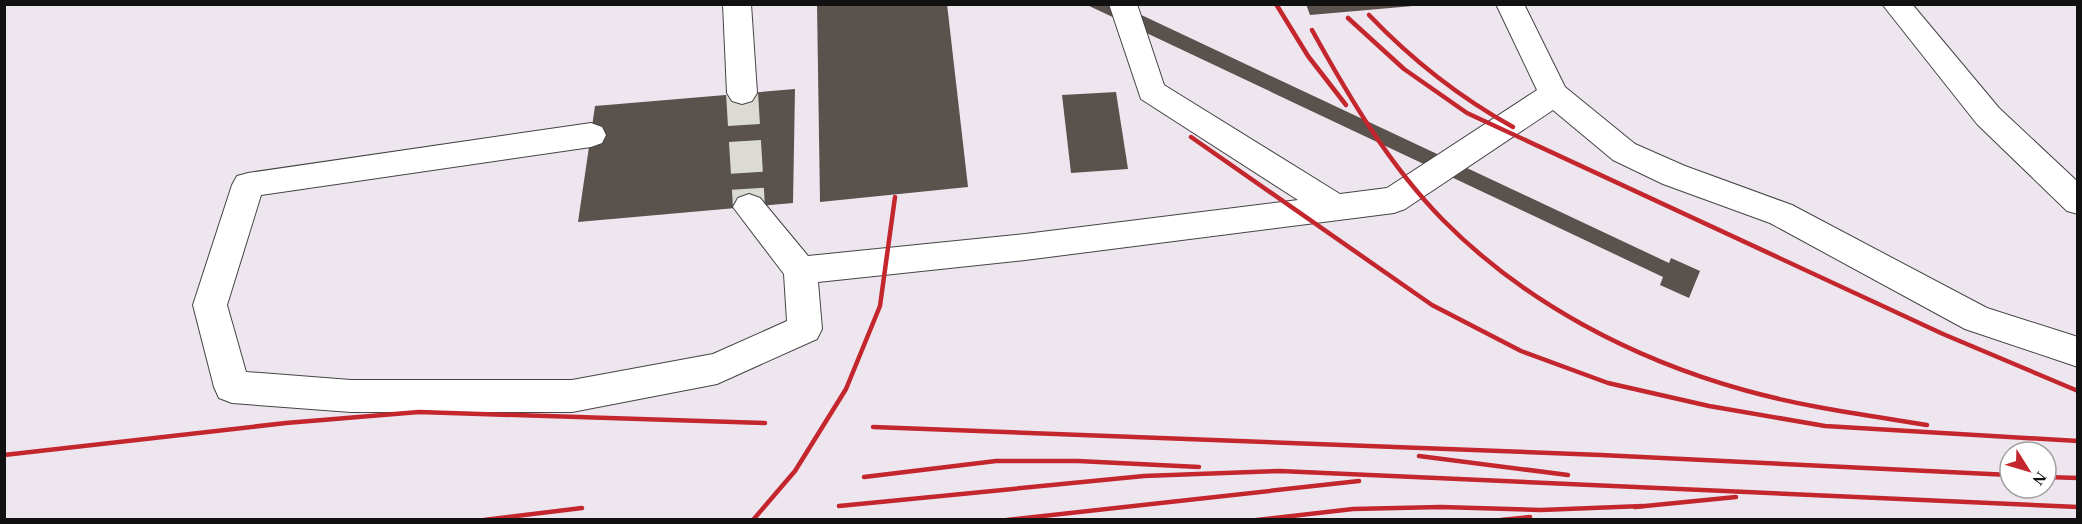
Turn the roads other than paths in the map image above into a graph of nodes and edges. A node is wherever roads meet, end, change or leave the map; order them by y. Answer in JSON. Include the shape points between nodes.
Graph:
{"nodes":[{"id":1,"x":737,"y":4,"type":"edge"},
{"id":2,"x":1123,"y":4,"type":"edge"},
{"id":3,"x":1510,"y":4,"type":"edge"},
{"id":4,"x":1896,"y":4,"type":"edge"},
{"id":5,"x":741,"y":93,"type":"tunnel mouth"},
{"id":6,"x":1554,"y":94,"type":"junction"},
{"id":7,"x":591,"y":135,"type":"dead end"},
{"id":8,"x":2078,"y":202,"type":"edge"},
{"id":9,"x":748,"y":207,"type":"tunnel mouth"},
{"id":10,"x":1336,"y":208,"type":"junction"},
{"id":11,"x":800,"y":270,"type":"junction"},
{"id":12,"x":2078,"y":352,"type":"edge"}],
"edges":[{"from":1,"to":5,"type":"lane"},
{"from":2,"to":10,"type":"lane","via":[[1151,91]]},
{"from":3,"to":6,"type":"lane"},
{"from":4,"to":8,"type":"lane","via":[[1988,116]]},
{"from":6,"to":10,"type":"lane","via":[[1394,201]]},
{"from":6,"to":12,"type":"lane","via":[[1624,152],[1674,175],[1781,214],[1977,319]]},
{"from":7,"to":11,"type":"lane","via":[[248,185],[210,305],[232,387],[351,396],[572,396],[717,369],[805,329]]},
{"from":9,"to":11,"type":"lane"},
{"from":10,"to":11,"type":"lane","via":[[1025,247]]}]}
